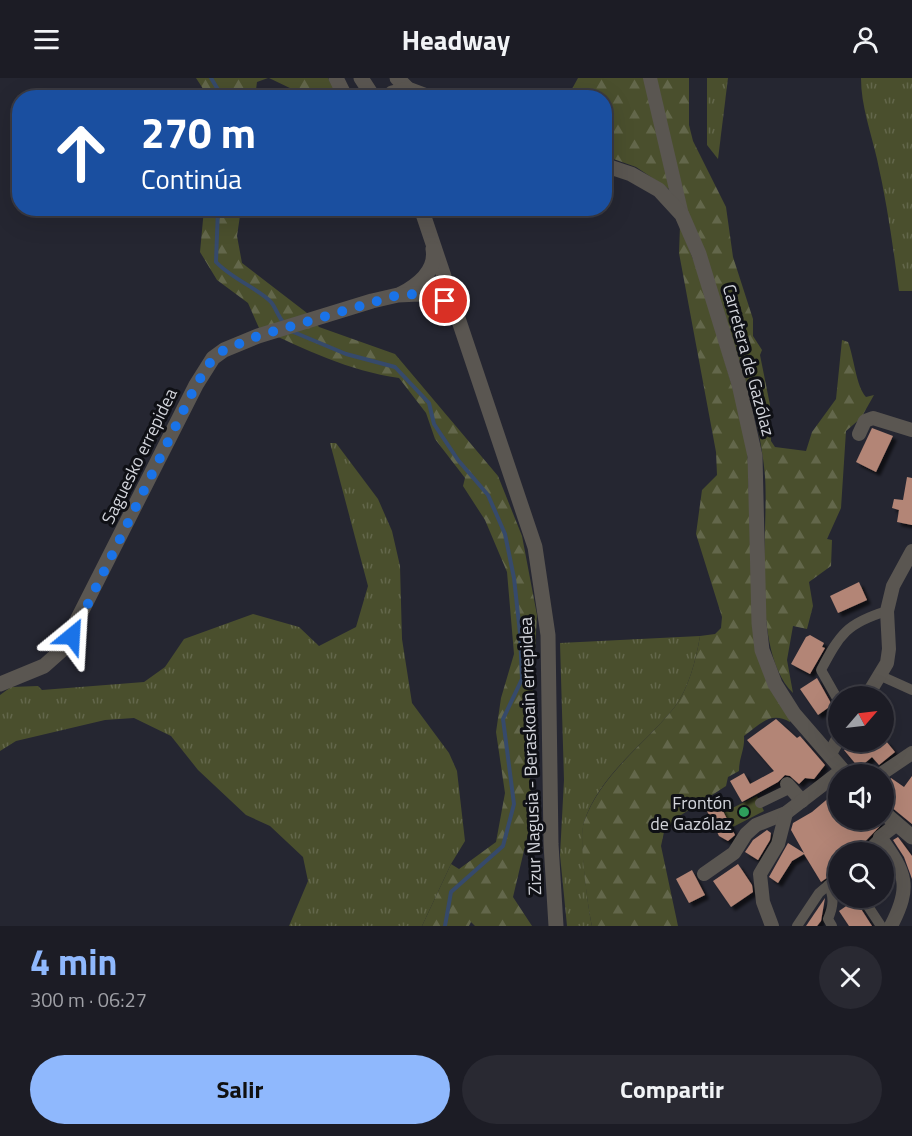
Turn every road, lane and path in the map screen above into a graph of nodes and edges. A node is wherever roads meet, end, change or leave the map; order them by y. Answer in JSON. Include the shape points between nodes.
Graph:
{"nodes":[{"id":1,"x":650,"y":78,"type":"edge"},
{"id":2,"x":612,"y":168,"type":"edge"},
{"id":3,"x":682,"y":215,"type":"junction"},
{"id":4,"x":424,"y":216,"type":"edge"},
{"id":5,"x":432,"y":240,"type":"junction"},
{"id":6,"x":445,"y":281,"type":"junction"},
{"id":7,"x":414,"y":294,"type":"junction"},
{"id":8,"x":398,"y":295,"type":"junction"},
{"id":9,"x":456,"y":311,"type":"junction"},
{"id":10,"x":912,"y":430,"type":"edge"},
{"id":11,"x":859,"y":434,"type":"dead end"},
{"id":12,"x":912,"y":551,"type":"edge"},
{"id":13,"x":886,"y":611,"type":"junction"},
{"id":14,"x":880,"y":676,"type":"junction"},
{"id":15,"x":0,"y":684,"type":"edge"},
{"id":16,"x":831,"y":686,"type":"edge"},
{"id":17,"x":874,"y":686,"type":"edge"},
{"id":18,"x":912,"y":690,"type":"edge"},
{"id":19,"x":830,"y":754,"type":"joint"},
{"id":20,"x":909,"y":760,"type":"edge"},
{"id":21,"x":838,"y":764,"type":"edge"},
{"id":22,"x":894,"y":768,"type":"edge"},
{"id":23,"x":828,"y":783,"type":"edge"},
{"id":24,"x":789,"y":786,"type":"joint"},
{"id":25,"x":802,"y":801,"type":"junction"},
{"id":26,"x":760,"y":803,"type":"dead end"},
{"id":27,"x":786,"y":813,"type":"junction"},
{"id":28,"x":894,"y":821,"type":"edge"},
{"id":29,"x":897,"y":824,"type":"junction"},
{"id":30,"x":912,"y":836,"type":"edge"},
{"id":31,"x":880,"y":837,"type":"junction"},
{"id":32,"x":875,"y":842,"type":"edge"},
{"id":33,"x":704,"y":874,"type":"dead end"},
{"id":34,"x":828,"y":885,"type":"edge"},
{"id":35,"x":910,"y":890,"type":"edge"},
{"id":36,"x":833,"y":908,"type":"edge"},
{"id":37,"x":869,"y":908,"type":"edge"},
{"id":38,"x":556,"y":926,"type":"edge"},
{"id":39,"x":772,"y":926,"type":"edge"},
{"id":40,"x":797,"y":926,"type":"edge"},
{"id":41,"x":832,"y":926,"type":"edge"},
{"id":42,"x":881,"y":926,"type":"edge"},
{"id":43,"x":891,"y":926,"type":"edge"}],
"edges":[{"from":1,"to":3,"type":"street"},
{"from":2,"to":3,"type":"street","name":"Carretera de Gazólaz","via":[[650,184]]},
{"from":3,"to":19,"type":"street","name":"Carretera de Gazólaz","via":[[699,254],[751,435],[762,650],[775,684],[794,714]]},
{"from":4,"to":5,"type":"street","name":"Zizur Nagusia - Beraskoain errepidea"},
{"from":5,"to":6,"type":"street","name":"Zizur Nagusia - Beraskoain errepidea"},
{"from":5,"to":8,"type":"street","via":[[435,258],[423,279]]},
{"from":6,"to":7,"type":"street"},
{"from":6,"to":9,"type":"street","name":"Zizur Nagusia - Beraskoain errepidea"},
{"from":7,"to":8,"type":"street"},
{"from":7,"to":9,"type":"street","via":[[435,296]]},
{"from":8,"to":15,"type":"street","name":"Saguesko errepidea","via":[[276,330],[213,358],[67,643],[44,666]]},
{"from":9,"to":38,"type":"street","name":"Zizur Nagusia - Beraskoain errepidea","via":[[535,547],[542,590],[550,665],[551,844]]},
{"from":10,"to":11,"type":"street","via":[[873,418],[865,421]]},
{"from":12,"to":13,"type":"street","via":[[893,586]]},
{"from":13,"to":14,"type":"street","via":[[889,649]]},
{"from":13,"to":16,"type":"street","via":[[849,626],[837,640],[822,670]]},
{"from":14,"to":17,"type":"street"},
{"from":14,"to":18,"type":"street"},
{"from":19,"to":21,"type":"street","name":"Carretera de Gazólaz"},
{"from":20,"to":22,"type":"street"},
{"from":23,"to":25,"type":"street"},
{"from":24,"to":25,"type":"street"},
{"from":24,"to":26,"type":"street"},
{"from":25,"to":27,"type":"street"},
{"from":27,"to":33,"type":"street","via":[[756,825],[734,853]]},
{"from":27,"to":39,"type":"street","via":[[778,844],[760,874],[763,902]]},
{"from":28,"to":29,"type":"street"},
{"from":29,"to":30,"type":"street"},
{"from":29,"to":31,"type":"street"},
{"from":31,"to":32,"type":"street"},
{"from":31,"to":35,"type":"street"},
{"from":34,"to":40,"type":"street"},
{"from":35,"to":43,"type":"street"},
{"from":36,"to":41,"type":"street","via":[[828,919]]},
{"from":37,"to":42,"type":"street"}]}
